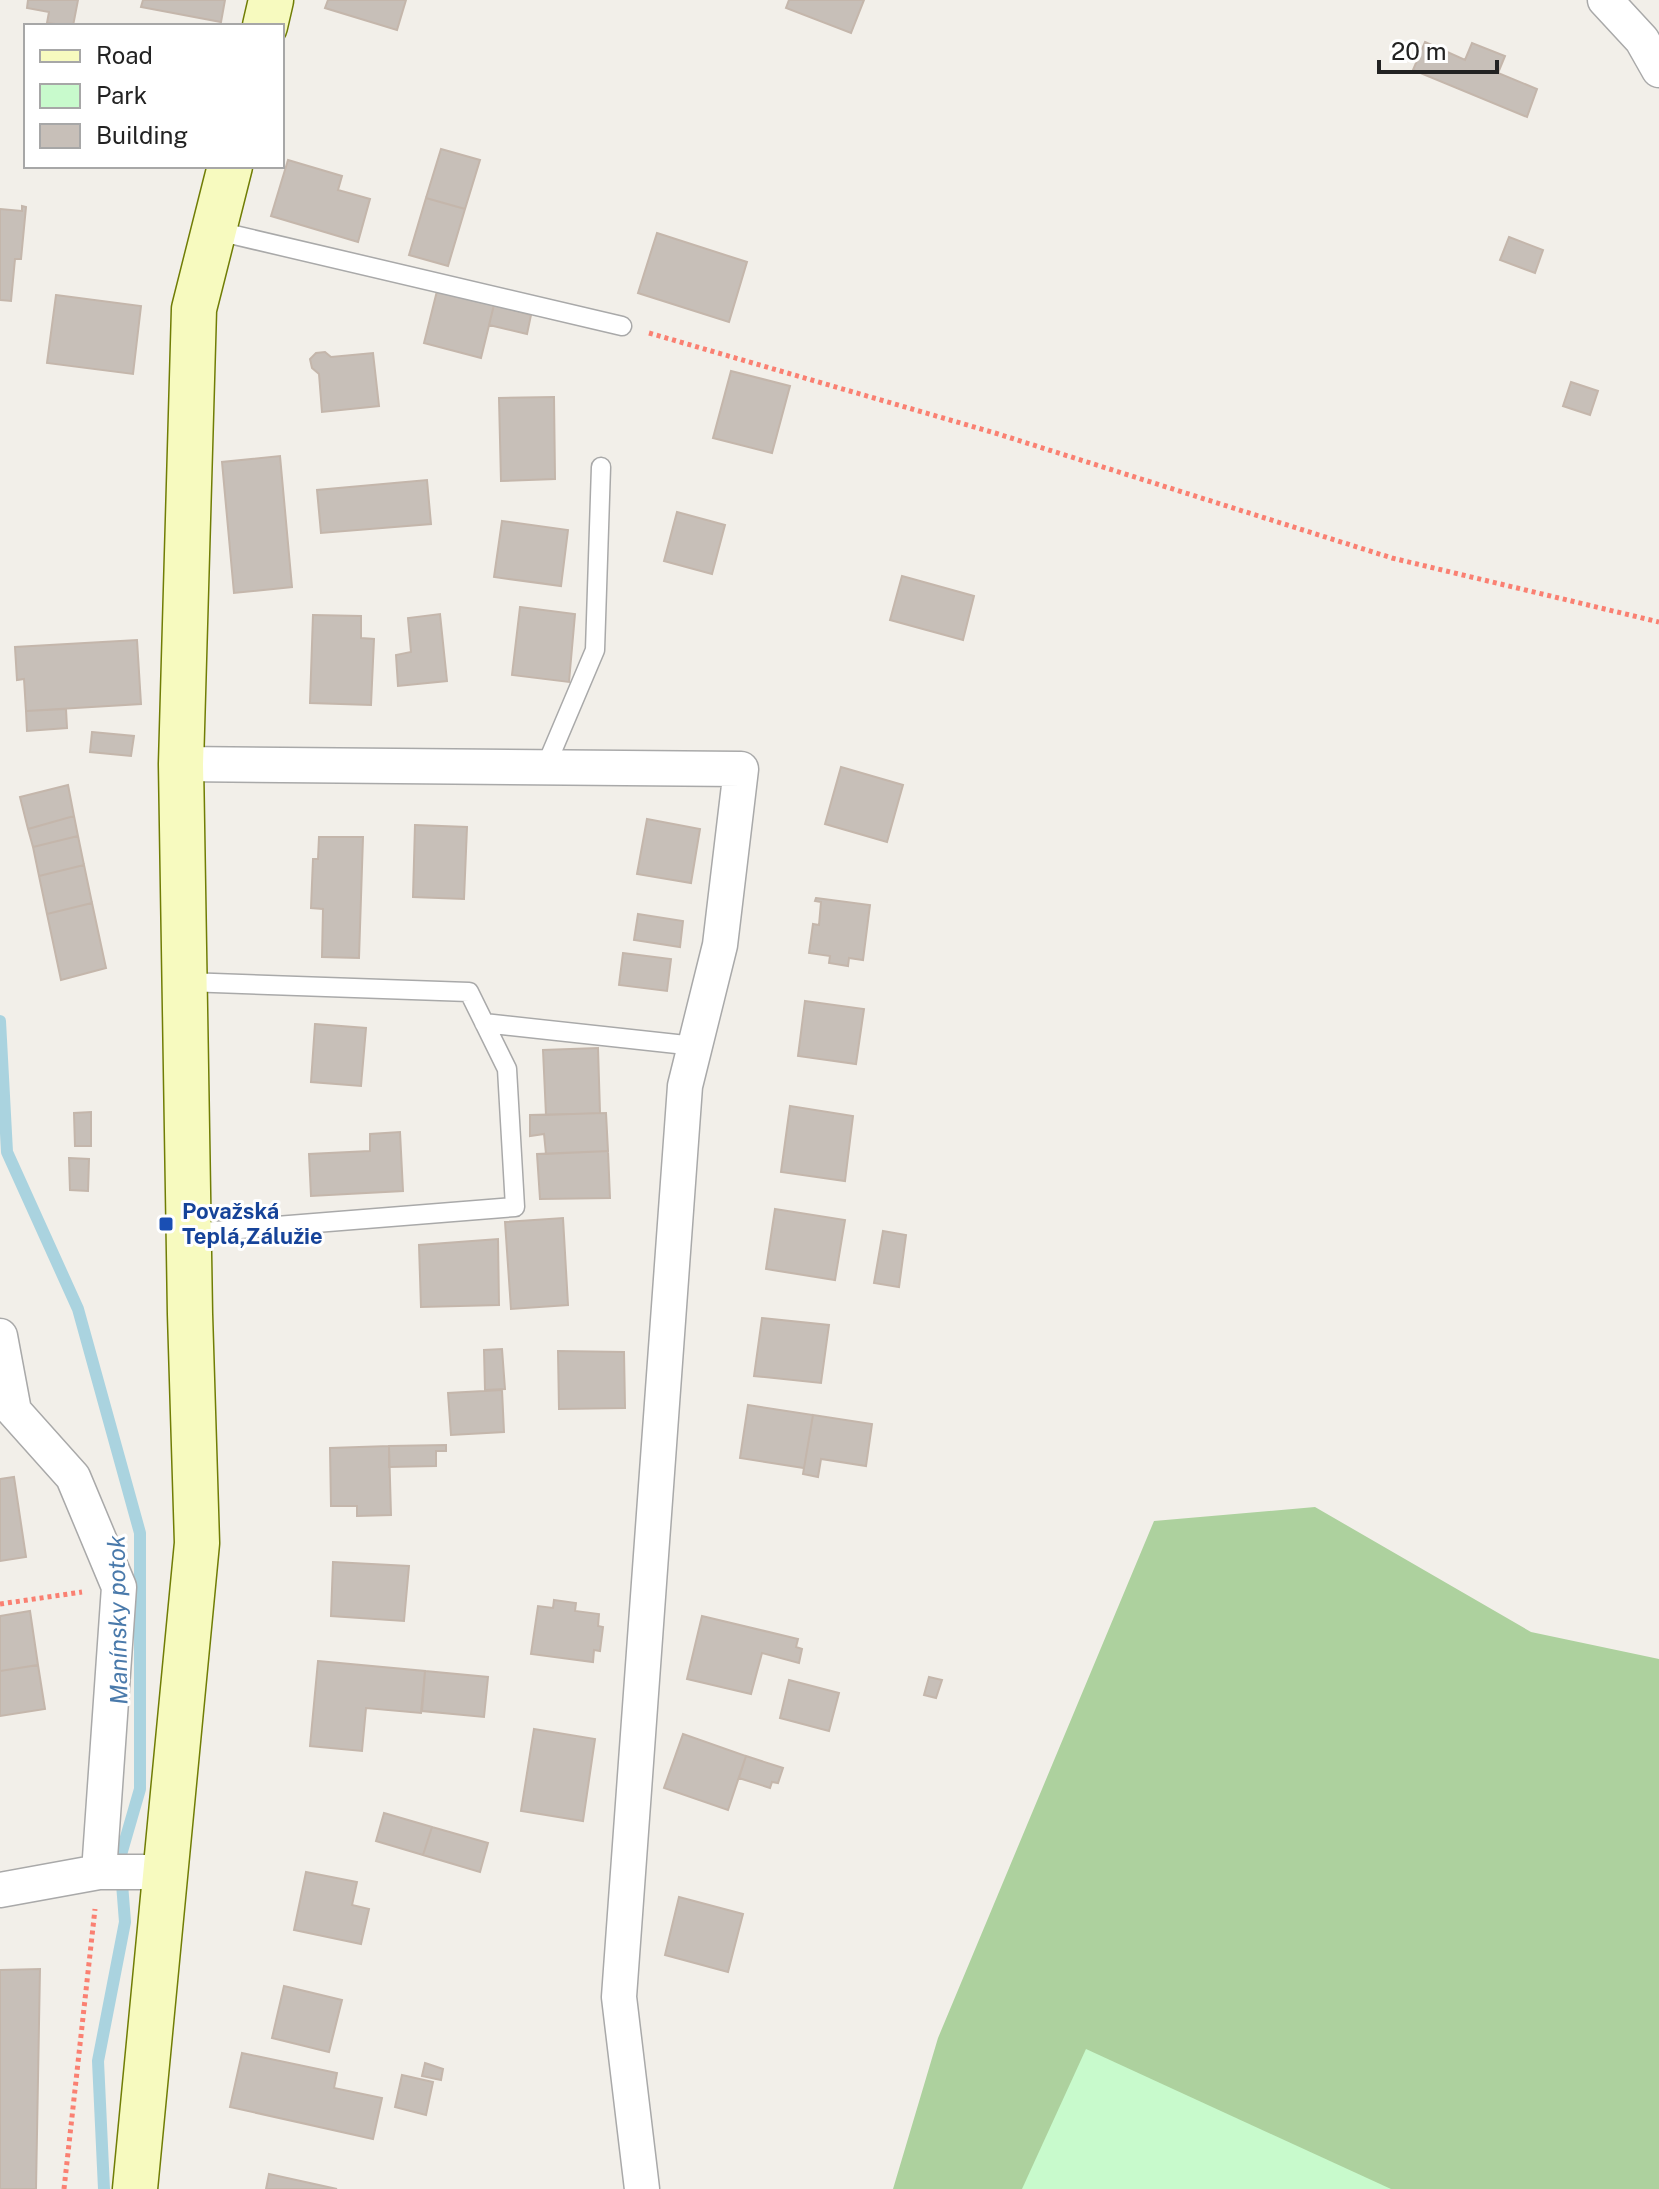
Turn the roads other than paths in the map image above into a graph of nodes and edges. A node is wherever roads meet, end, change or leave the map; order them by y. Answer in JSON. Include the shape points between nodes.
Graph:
{"nodes":[{"id":1,"x":271,"y":0,"type":"edge"},
{"id":2,"x":1610,"y":2,"type":"edge"},
{"id":3,"x":265,"y":24,"type":"edge"},
{"id":4,"x":1659,"y":70,"type":"edge"},
{"id":5,"x":229,"y":168,"type":"edge"},
{"id":6,"x":213,"y":230,"type":"junction"},
{"id":7,"x":622,"y":326,"type":"road end"},
{"id":8,"x":601,"y":467,"type":"dead end"},
{"id":9,"x":181,"y":764,"type":"junction"},
{"id":10,"x":545,"y":768,"type":"junction"},
{"id":11,"x":186,"y":982,"type":"junction"},
{"id":12,"x":484,"y":1023,"type":"junction"},
{"id":13,"x":695,"y":1046,"type":"junction"},
{"id":14,"x":190,"y":1233,"type":"junction"},
{"id":15,"x":0,"y":1336,"type":"edge"},
{"id":16,"x":99,"y":1872,"type":"junction"},
{"id":17,"x":166,"y":1872,"type":"junction"},
{"id":18,"x":0,"y":1890,"type":"edge"},
{"id":19,"x":135,"y":2189,"type":"edge"},
{"id":20,"x":642,"y":2189,"type":"edge"}],
"edges":[{"from":1,"to":3,"type":"street"},
{"from":2,"to":4,"type":"street"},
{"from":5,"to":6,"type":"street"},
{"from":6,"to":7,"type":"lane"},
{"from":6,"to":9,"type":"street","via":[[194,309]]},
{"from":8,"to":10,"type":"lane","via":[[595,650]]},
{"from":9,"to":10,"type":"street"},
{"from":9,"to":11,"type":"street"},
{"from":10,"to":13,"type":"street","via":[[741,769],[720,945]]},
{"from":11,"to":12,"type":"lane","via":[[469,992]]},
{"from":11,"to":14,"type":"street"},
{"from":12,"to":13,"type":"lane"},
{"from":12,"to":14,"type":"lane","via":[[507,1069],[515,1207]]},
{"from":13,"to":20,"type":"street","via":[[685,1086],[619,1997]]},
{"from":14,"to":17,"type":"street","via":[[197,1543]]},
{"from":15,"to":16,"type":"street","via":[[14,1411],[73,1477],[119,1587]]},
{"from":16,"to":17,"type":"street"},
{"from":16,"to":18,"type":"street"},
{"from":17,"to":19,"type":"street"}]}
